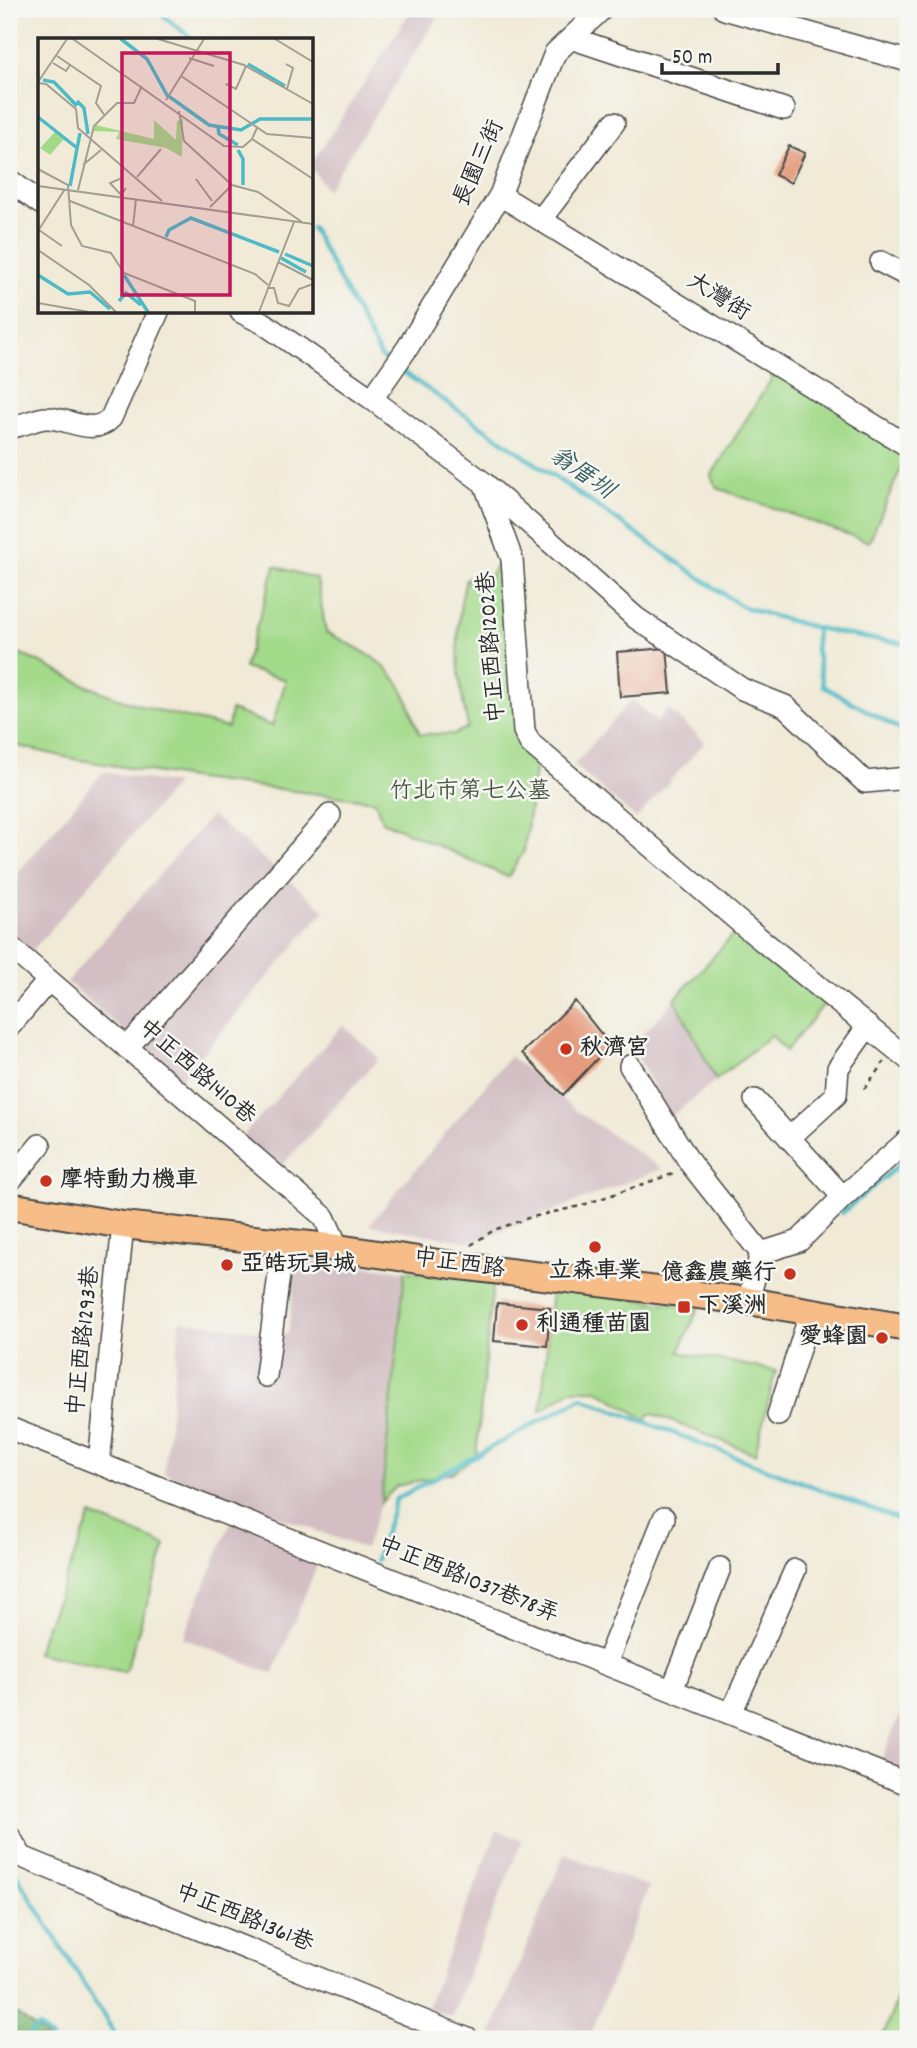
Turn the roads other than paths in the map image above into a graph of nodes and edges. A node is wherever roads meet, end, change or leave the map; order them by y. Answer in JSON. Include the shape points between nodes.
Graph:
{"nodes":[{"id":1,"x":602,"y":9,"type":"edge"},
{"id":2,"x":724,"y":9,"type":"edge"},
{"id":3,"x":571,"y":38,"type":"junction"},
{"id":4,"x":908,"y":61,"type":"edge"},
{"id":5,"x":784,"y":109,"type":"dead end"},
{"id":6,"x":614,"y":123,"type":"dead end"},
{"id":7,"x":9,"y":180,"type":"edge"},
{"id":8,"x":500,"y":195,"type":"junction"},
{"id":9,"x":38,"y":202,"type":"edge"},
{"id":10,"x":541,"y":219,"type":"junction"},
{"id":11,"x":881,"y":262,"type":"dead end"},
{"id":12,"x":908,"y":275,"type":"edge"},
{"id":13,"x":158,"y":313,"type":"edge"},
{"id":14,"x":243,"y":313,"type":"edge"},
{"id":15,"x":372,"y":399,"type":"junction"},
{"id":16,"x":9,"y":427,"type":"edge"},
{"id":17,"x":908,"y":446,"type":"edge"},
{"id":18,"x":484,"y":483,"type":"junction"},
{"id":19,"x":908,"y":778,"type":"edge"},
{"id":20,"x":330,"y":815,"type":"dead end"},
{"id":21,"x":9,"y":946,"type":"edge"},
{"id":22,"x":48,"y":981,"type":"junction"},
{"id":23,"x":868,"y":1026,"type":"junction"},
{"id":24,"x":9,"y":1027,"type":"edge"},
{"id":25,"x":127,"y":1048,"type":"junction"},
{"id":26,"x":902,"y":1054,"type":"edge"},
{"id":27,"x":630,"y":1066,"type":"dead end"},
{"id":28,"x":755,"y":1100,"type":"dead end"},
{"id":29,"x":789,"y":1138,"type":"junction"},
{"id":30,"x":908,"y":1140,"type":"edge"},
{"id":31,"x":40,"y":1145,"type":"dead end"},
{"id":32,"x":9,"y":1182,"type":"edge"},
{"id":33,"x":843,"y":1197,"type":"junction"},
{"id":34,"x":9,"y":1206,"type":"edge"},
{"id":35,"x":123,"y":1225,"type":"junction"},
{"id":36,"x":283,"y":1243,"type":"junction"},
{"id":37,"x":338,"y":1248,"type":"junction"},
{"id":38,"x":761,"y":1254,"type":"junction"},
{"id":39,"x":748,"y":1301,"type":"junction"},
{"id":40,"x":811,"y":1311,"type":"junction"},
{"id":41,"x":908,"y":1328,"type":"edge"},
{"id":42,"x":266,"y":1376,"type":"dead end"},
{"id":43,"x":778,"y":1415,"type":"dead end"},
{"id":44,"x":9,"y":1428,"type":"edge"},
{"id":45,"x":99,"y":1463,"type":"junction"},
{"id":46,"x":664,"y":1518,"type":"dead end"},
{"id":47,"x":720,"y":1568,"type":"dead end"},
{"id":48,"x":795,"y":1570,"type":"dead end"},
{"id":49,"x":606,"y":1664,"type":"junction"},
{"id":50,"x":672,"y":1690,"type":"junction"},
{"id":51,"x":730,"y":1713,"type":"junction"},
{"id":52,"x":908,"y":1784,"type":"edge"},
{"id":53,"x":9,"y":1836,"type":"edge"},
{"id":54,"x":468,"y":2039,"type":"edge"}],
"edges":[{"from":1,"to":3,"type":"street","name":"長園三街"},
{"from":2,"to":4,"type":"street"},
{"from":3,"to":5,"type":"street"},
{"from":3,"to":8,"type":"street","name":"長園三街","via":[[555,53]]},
{"from":6,"to":10,"type":"street"},
{"from":7,"to":9,"type":"street"},
{"from":8,"to":10,"type":"street","name":"大灣街"},
{"from":8,"to":15,"type":"street","name":"長園三街"},
{"from":10,"to":17,"type":"street","name":"大灣街"},
{"from":11,"to":12,"type":"street"},
{"from":13,"to":16,"type":"street","via":[[104,426],[43,418]]},
{"from":14,"to":15,"type":"street"},
{"from":15,"to":18,"type":"street"},
{"from":18,"to":19,"type":"street","via":[[636,618],[741,689],[785,706],[865,782]]},
{"from":18,"to":23,"type":"street","name":"中正西路1202巷","via":[[512,559],[524,731],[530,743]]},
{"from":20,"to":25,"type":"street"},
{"from":21,"to":22,"type":"street","name":"中正西路1410巷"},
{"from":22,"to":24,"type":"street"},
{"from":22,"to":25,"type":"street","name":"中正西路1410巷"},
{"from":23,"to":26,"type":"street","name":"中正西路1202巷"},
{"from":23,"to":29,"type":"street","via":[[838,1068],[836,1095]]},
{"from":25,"to":37,"type":"street","name":"中正西路1410巷","via":[[324,1217]]},
{"from":27,"to":38,"type":"street","via":[[690,1163]]},
{"from":28,"to":29,"type":"street"},
{"from":29,"to":33,"type":"street"},
{"from":30,"to":33,"type":"street"},
{"from":31,"to":32,"type":"street"},
{"from":33,"to":38,"type":"street","via":[[799,1241]]},
{"from":34,"to":35,"type":"main road","name":"中正西路"},
{"from":35,"to":36,"type":"main road","name":"中正西路"},
{"from":35,"to":45,"type":"street","name":"中正西路1293巷"},
{"from":36,"to":37,"type":"main road","name":"中正西路"},
{"from":36,"to":42,"type":"street"},
{"from":37,"to":39,"type":"main road","name":"中正西路"},
{"from":38,"to":39,"type":"street"},
{"from":39,"to":40,"type":"main road","name":"中正西路"},
{"from":40,"to":41,"type":"main road","name":"中正西路"},
{"from":40,"to":43,"type":"street"},
{"from":44,"to":45,"type":"street","name":"中正西路1037巷78弄"},
{"from":45,"to":49,"type":"street","name":"中正西路1037巷78弄"},
{"from":46,"to":49,"type":"street"},
{"from":47,"to":50,"type":"street"},
{"from":48,"to":51,"type":"street"},
{"from":49,"to":50,"type":"street","name":"中正西路1037巷78弄"},
{"from":50,"to":51,"type":"street","name":"中正西路1037巷78弄"},
{"from":51,"to":52,"type":"street","name":"中正西路1037巷78弄"},
{"from":53,"to":54,"type":"street","name":"中正西路1361巷","via":[[22,1857]]}]}
